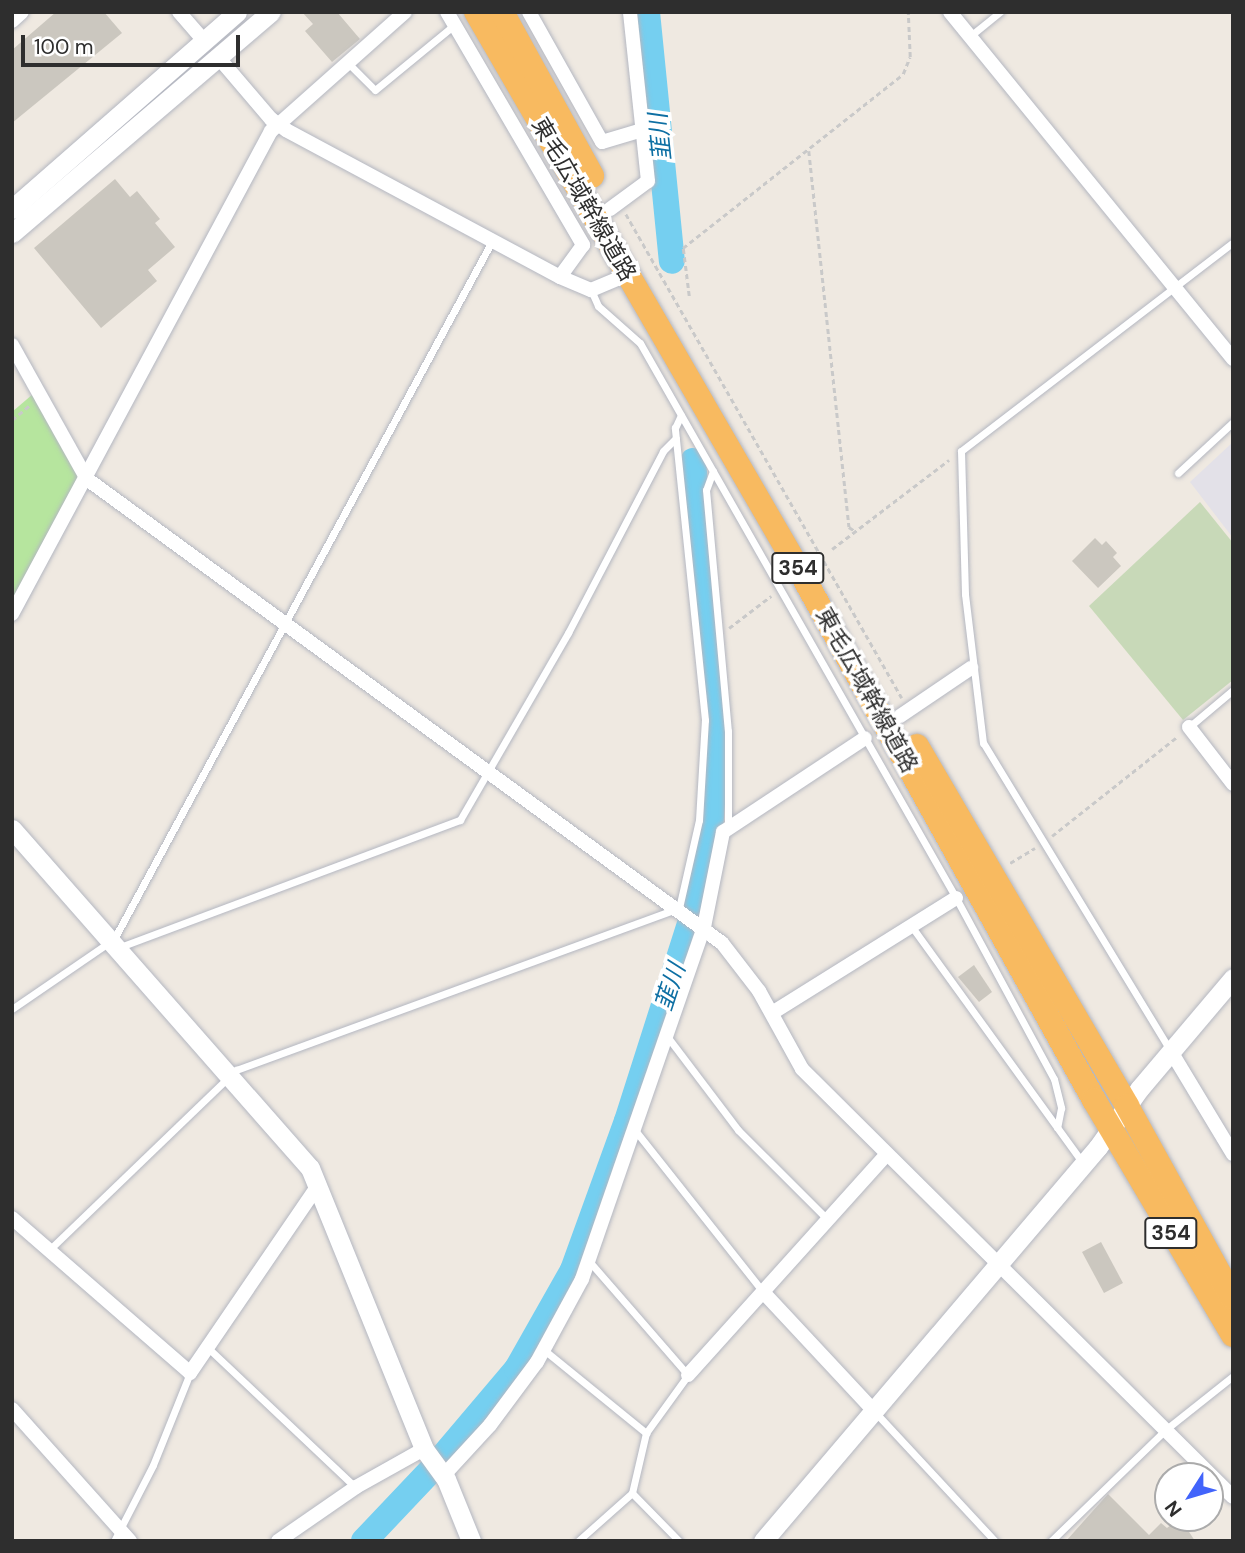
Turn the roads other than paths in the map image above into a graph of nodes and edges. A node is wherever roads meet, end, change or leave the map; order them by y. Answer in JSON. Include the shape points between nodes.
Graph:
{"nodes":[{"id":1,"x":22,"y":12,"type":"edge"},
{"id":2,"x":179,"y":12,"type":"edge"},
{"id":3,"x":237,"y":12,"type":"edge"},
{"id":4,"x":271,"y":12,"type":"edge"},
{"id":5,"x":405,"y":12,"type":"edge"},
{"id":6,"x":502,"y":12,"type":"edge"},
{"id":7,"x":528,"y":12,"type":"edge"},
{"id":8,"x":630,"y":12,"type":"edge"},
{"id":9,"x":950,"y":12,"type":"edge"},
{"id":10,"x":1000,"y":12,"type":"edge"},
{"id":11,"x":459,"y":16,"type":"edge"},
{"id":12,"x":12,"y":21,"type":"edge"},
{"id":13,"x":969,"y":37,"type":"junction"},
{"id":14,"x":204,"y":41,"type":"junction"},
{"id":15,"x":218,"y":57,"type":"junction"},
{"id":16,"x":347,"y":62,"type":"junction"},
{"id":17,"x":277,"y":124,"type":"junction"},
{"id":18,"x":642,"y":130,"type":"junction"},
{"id":19,"x":12,"y":209,"type":"edge"},
{"id":20,"x":619,"y":213,"type":"junction"},
{"id":21,"x":12,"y":233,"type":"edge"},
{"id":22,"x":492,"y":241,"type":"junction"},
{"id":23,"x":1233,"y":242,"type":"edge"},
{"id":24,"x":629,"y":274,"type":"junction"},
{"id":25,"x":560,"y":276,"type":"junction"},
{"id":26,"x":1175,"y":288,"type":"junction"},
{"id":27,"x":591,"y":290,"type":"junction"},
{"id":28,"x":12,"y":345,"type":"edge"},
{"id":29,"x":1233,"y":359,"type":"edge"},
{"id":30,"x":681,"y":415,"type":"junction"},
{"id":31,"x":1233,"y":422,"type":"edge"},
{"id":32,"x":677,"y":438,"type":"junction"},
{"id":33,"x":713,"y":471,"type":"junction"},
{"id":34,"x":1178,"y":474,"type":"dead end"},
{"id":35,"x":86,"y":479,"type":"junction"},
{"id":36,"x":12,"y":614,"type":"edge"},
{"id":37,"x":286,"y":624,"type":"junction"},
{"id":38,"x":971,"y":668,"type":"junction"},
{"id":39,"x":1233,"y":690,"type":"edge"},
{"id":40,"x":901,"y":706,"type":"junction"},
{"id":41,"x":1189,"y":727,"type":"joint"},
{"id":42,"x":866,"y":738,"type":"junction"},
{"id":43,"x":491,"y":772,"type":"junction"},
{"id":44,"x":1233,"y":783,"type":"edge"},
{"id":45,"x":728,"y":826,"type":"junction"},
{"id":46,"x":12,"y":829,"type":"edge"},
{"id":47,"x":956,"y":898,"type":"junction"},
{"id":48,"x":681,"y":910,"type":"junction"},
{"id":49,"x":702,"y":925,"type":"junction"},
{"id":50,"x":912,"y":927,"type":"junction"},
{"id":51,"x":117,"y":943,"type":"junction"},
{"id":52,"x":1233,"y":978,"type":"edge"},
{"id":53,"x":12,"y":1009,"type":"edge"},
{"id":54,"x":772,"y":1013,"type":"junction"},
{"id":55,"x":666,"y":1035,"type":"junction"},
{"id":56,"x":1172,"y":1053,"type":"junction"},
{"id":57,"x":232,"y":1074,"type":"junction"},
{"id":58,"x":1127,"y":1105,"type":"junction"},
{"id":59,"x":1057,"y":1128,"type":"junction"},
{"id":60,"x":634,"y":1129,"type":"junction"},
{"id":61,"x":1111,"y":1129,"type":"junction"},
{"id":62,"x":1233,"y":1154,"type":"edge"},
{"id":63,"x":886,"y":1155,"type":"junction"},
{"id":64,"x":1083,"y":1163,"type":"junction"},
{"id":65,"x":319,"y":1184,"type":"junction"},
{"id":66,"x":12,"y":1218,"type":"edge"},
{"id":67,"x":827,"y":1219,"type":"junction"},
{"id":68,"x":49,"y":1251,"type":"junction"},
{"id":69,"x":589,"y":1261,"type":"junction"},
{"id":70,"x":999,"y":1263,"type":"junction"},
{"id":71,"x":764,"y":1293,"type":"junction"},
{"id":72,"x":1233,"y":1298,"type":"edge"},
{"id":73,"x":1233,"y":1335,"type":"edge"},
{"id":74,"x":207,"y":1347,"type":"junction"},
{"id":75,"x":544,"y":1350,"type":"junction"},
{"id":76,"x":190,"y":1373,"type":"junction"},
{"id":77,"x":688,"y":1375,"type":"junction"},
{"id":78,"x":1233,"y":1376,"type":"edge"},
{"id":79,"x":12,"y":1409,"type":"edge"},
{"id":80,"x":874,"y":1411,"type":"junction"},
{"id":81,"x":1166,"y":1430,"type":"junction"},
{"id":82,"x":646,"y":1433,"type":"junction"},
{"id":83,"x":424,"y":1449,"type":"junction"},
{"id":84,"x":444,"y":1475,"type":"junction"},
{"id":85,"x":356,"y":1487,"type":"junction"},
{"id":86,"x":632,"y":1493,"type":"junction"},
{"id":87,"x":1233,"y":1497,"type":"edge"},
{"id":88,"x":121,"y":1537,"type":"edge"},
{"id":89,"x":278,"y":1541,"type":"edge"},
{"id":90,"x":471,"y":1541,"type":"edge"},
{"id":91,"x":578,"y":1541,"type":"edge"},
{"id":92,"x":679,"y":1541,"type":"edge"},
{"id":93,"x":763,"y":1541,"type":"edge"},
{"id":94,"x":995,"y":1541,"type":"edge"},
{"id":95,"x":1051,"y":1541,"type":"edge"}],
"edges":[{"from":1,"to":12,"type":"street"},
{"from":2,"to":14,"type":"street"},
{"from":3,"to":14,"type":"street"},
{"from":4,"to":15,"type":"street"},
{"from":5,"to":16,"type":"street"},
{"from":6,"to":20,"type":"highway","name":"東毛広域幹線道路","number":"354"},
{"from":7,"to":18,"type":"street","via":[[602,142]]},
{"from":8,"to":18,"type":"street"},
{"from":9,"to":13,"type":"street"},
{"from":10,"to":13,"type":"lane"},
{"from":11,"to":16,"type":"lane","via":[[374,90]]},
{"from":11,"to":24,"type":"highway","name":"東毛広域幹線道路","number":"354"},
{"from":11,"to":25,"type":"street","via":[[583,245]]},
{"from":13,"to":26,"type":"street"},
{"from":14,"to":19,"type":"street"},
{"from":15,"to":17,"type":"street"},
{"from":15,"to":21,"type":"street"},
{"from":16,"to":17,"type":"street"},
{"from":17,"to":22,"type":"street"},
{"from":17,"to":35,"type":"street"},
{"from":18,"to":20,"type":"street","via":[[646,186]]},
{"from":20,"to":40,"type":"highway","name":"東毛広域幹線道路","number":"354"},
{"from":22,"to":25,"type":"street"},
{"from":22,"to":37,"type":"lane"},
{"from":23,"to":26,"type":"lane"},
{"from":24,"to":27,"type":"street"},
{"from":24,"to":61,"type":"highway","name":"東毛広域幹線道路","number":"354"},
{"from":25,"to":27,"type":"street"},
{"from":26,"to":29,"type":"street"},
{"from":26,"to":38,"type":"lane","via":[[961,451]]},
{"from":27,"to":30,"type":"lane","via":[[598,306],[640,343]]},
{"from":28,"to":35,"type":"street"},
{"from":30,"to":32,"type":"lane","via":[[675,422]]},
{"from":30,"to":33,"type":"lane"},
{"from":31,"to":34,"type":"lane"},
{"from":32,"to":43,"type":"lane","via":[[663,451]]},
{"from":32,"to":48,"type":"lane","via":[[705,720],[699,820]]},
{"from":33,"to":42,"type":"lane"},
{"from":33,"to":45,"type":"lane","via":[[706,490],[728,731]]},
{"from":35,"to":36,"type":"street"},
{"from":35,"to":37,"type":"street"},
{"from":37,"to":43,"type":"street"},
{"from":37,"to":51,"type":"lane"},
{"from":38,"to":40,"type":"street"},
{"from":38,"to":56,"type":"lane","via":[[983,743]]},
{"from":39,"to":41,"type":"lane"},
{"from":40,"to":58,"type":"highway","name":"東毛広域幹線道路","number":"354"},
{"from":41,"to":44,"type":"street"},
{"from":42,"to":45,"type":"street"},
{"from":42,"to":47,"type":"lane"},
{"from":43,"to":48,"type":"street"},
{"from":43,"to":51,"type":"lane","via":[[454,824]]},
{"from":45,"to":49,"type":"street","via":[[720,839]]},
{"from":46,"to":51,"type":"street"},
{"from":47,"to":50,"type":"street"},
{"from":47,"to":59,"type":"lane","via":[[1054,1079],[1061,1108]]},
{"from":48,"to":49,"type":"street"},
{"from":48,"to":57,"type":"lane"},
{"from":49,"to":54,"type":"street","via":[[734,955]]},
{"from":49,"to":55,"type":"street"},
{"from":50,"to":54,"type":"street"},
{"from":50,"to":59,"type":"lane"},
{"from":51,"to":53,"type":"lane"},
{"from":51,"to":57,"type":"street"},
{"from":52,"to":56,"type":"street"},
{"from":54,"to":63,"type":"street","via":[[802,1069]]},
{"from":55,"to":60,"type":"street"},
{"from":55,"to":67,"type":"lane","via":[[738,1130]]},
{"from":56,"to":58,"type":"street"},
{"from":56,"to":62,"type":"street"},
{"from":57,"to":65,"type":"street","via":[[301,1154]]},
{"from":57,"to":68,"type":"lane"},
{"from":58,"to":61,"type":"street"},
{"from":58,"to":72,"type":"highway","name":"東毛広域幹線道路","number":"354"},
{"from":59,"to":64,"type":"lane"},
{"from":60,"to":69,"type":"street"},
{"from":60,"to":71,"type":"lane"},
{"from":61,"to":64,"type":"street"},
{"from":61,"to":73,"type":"highway","name":"東毛広域幹線道路","number":"354"},
{"from":63,"to":67,"type":"street"},
{"from":63,"to":70,"type":"street"},
{"from":64,"to":70,"type":"street"},
{"from":65,"to":74,"type":"street"},
{"from":65,"to":83,"type":"street"},
{"from":66,"to":68,"type":"street"},
{"from":67,"to":71,"type":"street"},
{"from":68,"to":76,"type":"street"},
{"from":69,"to":75,"type":"street"},
{"from":69,"to":77,"type":"lane"},
{"from":70,"to":80,"type":"street"},
{"from":70,"to":81,"type":"street"},
{"from":71,"to":77,"type":"street"},
{"from":71,"to":80,"type":"street"},
{"from":74,"to":76,"type":"street"},
{"from":74,"to":85,"type":"lane"},
{"from":75,"to":82,"type":"lane"},
{"from":75,"to":84,"type":"street","via":[[498,1415]]},
{"from":76,"to":88,"type":"lane"},
{"from":77,"to":82,"type":"lane"},
{"from":78,"to":81,"type":"lane"},
{"from":79,"to":88,"type":"street"},
{"from":80,"to":93,"type":"street"},
{"from":80,"to":94,"type":"lane"},
{"from":81,"to":87,"type":"street"},
{"from":81,"to":95,"type":"lane"},
{"from":82,"to":86,"type":"lane"},
{"from":83,"to":84,"type":"street"},
{"from":83,"to":85,"type":"street"},
{"from":84,"to":90,"type":"street"},
{"from":85,"to":89,"type":"street"},
{"from":86,"to":91,"type":"lane"},
{"from":86,"to":92,"type":"lane"}]}
